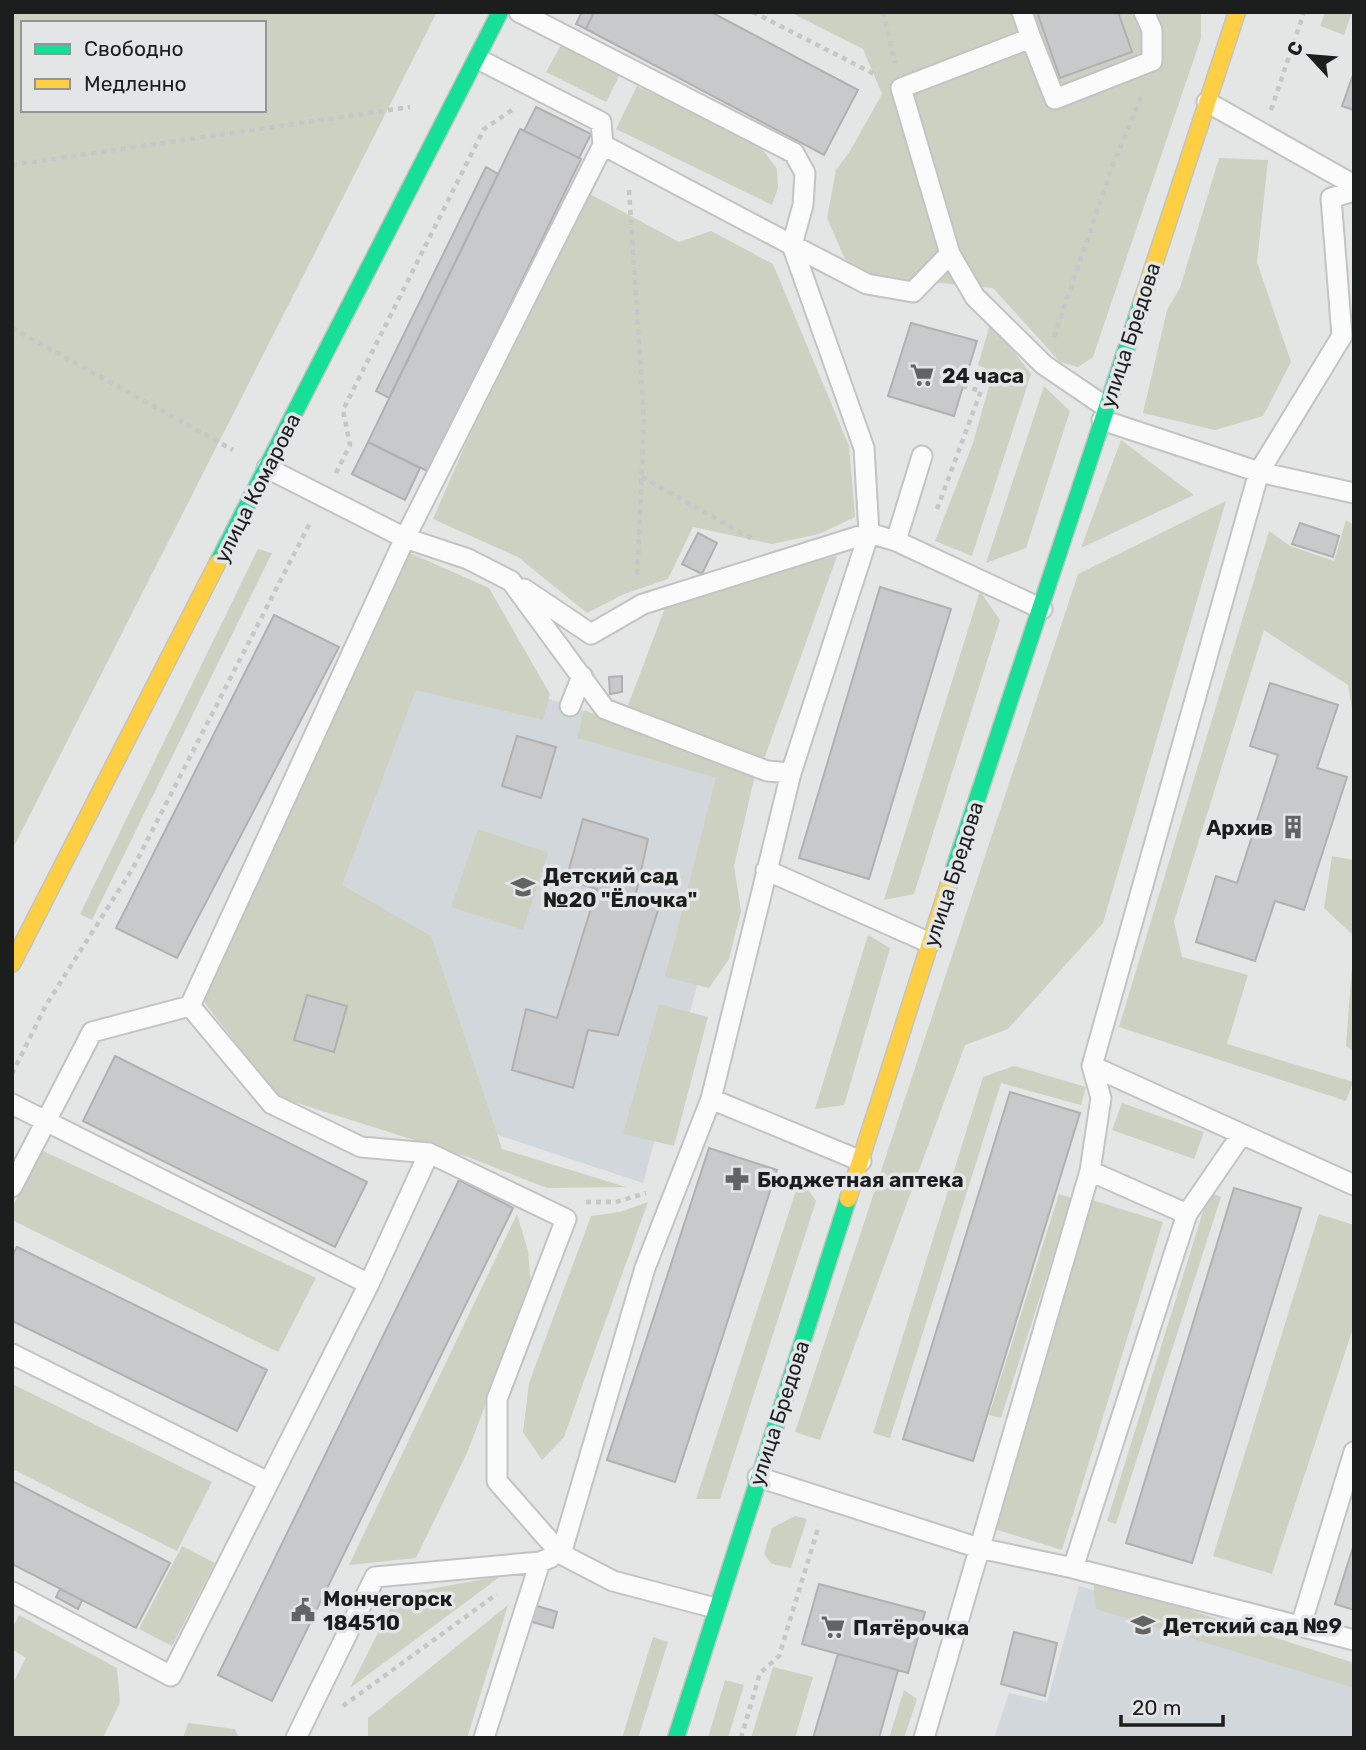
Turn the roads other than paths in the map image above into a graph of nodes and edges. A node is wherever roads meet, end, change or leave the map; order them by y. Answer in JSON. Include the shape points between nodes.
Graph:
{"nodes":[{"id":1,"x":500,"y":12,"type":"edge"},
{"id":2,"x":519,"y":12,"type":"edge"},
{"id":3,"x":1022,"y":12,"type":"edge"},
{"id":4,"x":1144,"y":12,"type":"edge"},
{"id":5,"x":1237,"y":12,"type":"edge"},
{"id":6,"x":1031,"y":38,"type":"junction"},
{"id":7,"x":478,"y":59,"type":"junction"},
{"id":8,"x":1208,"y":102,"type":"junction"},
{"id":9,"x":603,"y":145,"type":"junction"},
{"id":10,"x":1354,"y":185,"type":"edge"},
{"id":11,"x":1354,"y":191,"type":"edge"},
{"id":12,"x":792,"y":244,"type":"junction"},
{"id":13,"x":950,"y":254,"type":"junction"},
{"id":14,"x":1104,"y":414,"type":"junction"},
{"id":15,"x":922,"y":456,"type":"dead end"},
{"id":16,"x":267,"y":468,"type":"junction"},
{"id":17,"x":1259,"y":472,"type":"junction"},
{"id":18,"x":1354,"y":493,"type":"edge"},
{"id":19,"x":869,"y":533,"type":"junction"},
{"id":20,"x":405,"y":538,"type":"junction"},
{"id":21,"x":896,"y":541,"type":"junction"},
{"id":22,"x":511,"y":581,"type":"junction"},
{"id":23,"x":1042,"y":609,"type":"junction"},
{"id":24,"x":582,"y":676,"type":"junction"},
{"id":25,"x":570,"y":706,"type":"dead end"},
{"id":26,"x":792,"y":773,"type":"junction"},
{"id":27,"x":766,"y":870,"type":"junction"},
{"id":28,"x":930,"y":943,"type":"junction"},
{"id":29,"x":12,"y":964,"type":"edge"},
{"id":30,"x":190,"y":1006,"type":"junction"},
{"id":31,"x":1092,"y":1066,"type":"junction"},
{"id":32,"x":711,"y":1099,"type":"junction"},
{"id":33,"x":12,"y":1104,"type":"edge"},
{"id":34,"x":47,"y":1122,"type":"junction"},
{"id":35,"x":1242,"y":1134,"type":"junction"},
{"id":36,"x":429,"y":1153,"type":"junction"},
{"id":37,"x":861,"y":1161,"type":"junction"},
{"id":38,"x":1090,"y":1171,"type":"junction"},
{"id":39,"x":1354,"y":1185,"type":"edge"},
{"id":40,"x":12,"y":1187,"type":"edge"},
{"id":41,"x":1188,"y":1214,"type":"junction"},
{"id":42,"x":369,"y":1284,"type":"junction"},
{"id":43,"x":12,"y":1354,"type":"edge"},
{"id":44,"x":1354,"y":1452,"type":"edge"},
{"id":45,"x":758,"y":1477,"type":"junction"},
{"id":46,"x":268,"y":1482,"type":"junction"},
{"id":47,"x":979,"y":1548,"type":"junction"},
{"id":48,"x":561,"y":1553,"type":"junction"},
{"id":49,"x":540,"y":1562,"type":"junction"},
{"id":50,"x":1073,"y":1568,"type":"junction"},
{"id":51,"x":12,"y":1592,"type":"edge"},
{"id":52,"x":715,"y":1608,"type":"junction"},
{"id":53,"x":1301,"y":1625,"type":"junction"},
{"id":54,"x":1354,"y":1640,"type":"edge"},
{"id":55,"x":296,"y":1738,"type":"edge"},
{"id":56,"x":484,"y":1738,"type":"edge"},
{"id":57,"x":676,"y":1738,"type":"edge"},
{"id":58,"x":924,"y":1738,"type":"edge"}],
"edges":[{"from":1,"to":7,"type":"main road","name":"улица Комарова"},
{"from":2,"to":12,"type":"lane","via":[[794,153],[806,173]]},
{"from":3,"to":6,"type":"lane"},
{"from":4,"to":6,"type":"lane","via":[[1152,30],[1152,61],[1055,99]]},
{"from":5,"to":8,"type":"main road","name":"улица Бредова"},
{"from":6,"to":13,"type":"lane","via":[[901,88]]},
{"from":7,"to":9,"type":"lane","via":[[601,122]]},
{"from":7,"to":16,"type":"main road","name":"улица Комарова"},
{"from":8,"to":10,"type":"lane"},
{"from":8,"to":14,"type":"main road","name":"улица Бредова"},
{"from":9,"to":12,"type":"lane"},
{"from":9,"to":20,"type":"lane"},
{"from":11,"to":17,"type":"lane","via":[[1331,198],[1342,336]]},
{"from":12,"to":13,"type":"lane","via":[[867,284],[913,292]]},
{"from":12,"to":19,"type":"lane","via":[[864,448]]},
{"from":13,"to":14,"type":"lane","via":[[975,297],[1044,365]]},
{"from":14,"to":17,"type":"lane"},
{"from":14,"to":23,"type":"main road","name":"улица Бредова"},
{"from":15,"to":21,"type":"lane"},
{"from":16,"to":20,"type":"lane"},
{"from":16,"to":29,"type":"main road","name":"улица Комарова"},
{"from":17,"to":18,"type":"lane"},
{"from":17,"to":31,"type":"lane"},
{"from":19,"to":21,"type":"lane"},
{"from":19,"to":22,"type":"lane","via":[[636,608],[591,634]]},
{"from":19,"to":26,"type":"lane"},
{"from":20,"to":22,"type":"lane","via":[[468,559]]},
{"from":20,"to":30,"type":"lane"},
{"from":21,"to":23,"type":"lane"},
{"from":22,"to":24,"type":"lane"},
{"from":23,"to":28,"type":"main road","name":"улица Бредова"},
{"from":24,"to":25,"type":"lane"},
{"from":24,"to":26,"type":"lane","via":[[606,709],[767,771]]},
{"from":26,"to":27,"type":"lane"},
{"from":27,"to":28,"type":"lane"},
{"from":27,"to":32,"type":"lane"},
{"from":28,"to":37,"type":"main road","name":"улица Бредова"},
{"from":30,"to":34,"type":"lane","via":[[92,1032]]},
{"from":30,"to":36,"type":"lane","via":[[272,1104],[361,1147]]},
{"from":31,"to":35,"type":"lane"},
{"from":31,"to":38,"type":"lane","via":[[1101,1098]]},
{"from":32,"to":37,"type":"lane"},
{"from":32,"to":48,"type":"lane","via":[[645,1268]]},
{"from":33,"to":34,"type":"lane"},
{"from":34,"to":40,"type":"lane"},
{"from":34,"to":42,"type":"lane"},
{"from":35,"to":39,"type":"lane"},
{"from":35,"to":41,"type":"lane"},
{"from":36,"to":42,"type":"lane"},
{"from":36,"to":48,"type":"lane","via":[[566,1219],[497,1399],[497,1480]]},
{"from":37,"to":45,"type":"main road","name":"улица Бредова"},
{"from":38,"to":41,"type":"lane"},
{"from":38,"to":47,"type":"lane"},
{"from":41,"to":50,"type":"lane"},
{"from":42,"to":46,"type":"lane"},
{"from":43,"to":46,"type":"lane"},
{"from":44,"to":53,"type":"lane"},
{"from":45,"to":47,"type":"lane"},
{"from":45,"to":52,"type":"main road","name":"улица Бредова"},
{"from":46,"to":51,"type":"lane","via":[[171,1676]]},
{"from":47,"to":50,"type":"lane"},
{"from":47,"to":58,"type":"lane"},
{"from":48,"to":49,"type":"lane"},
{"from":48,"to":52,"type":"lane","via":[[613,1581]]},
{"from":49,"to":55,"type":"lane","via":[[375,1577]]},
{"from":49,"to":56,"type":"lane"},
{"from":50,"to":53,"type":"lane"},
{"from":52,"to":57,"type":"main road","name":"улица Бредова"},
{"from":53,"to":54,"type":"lane"}]}
